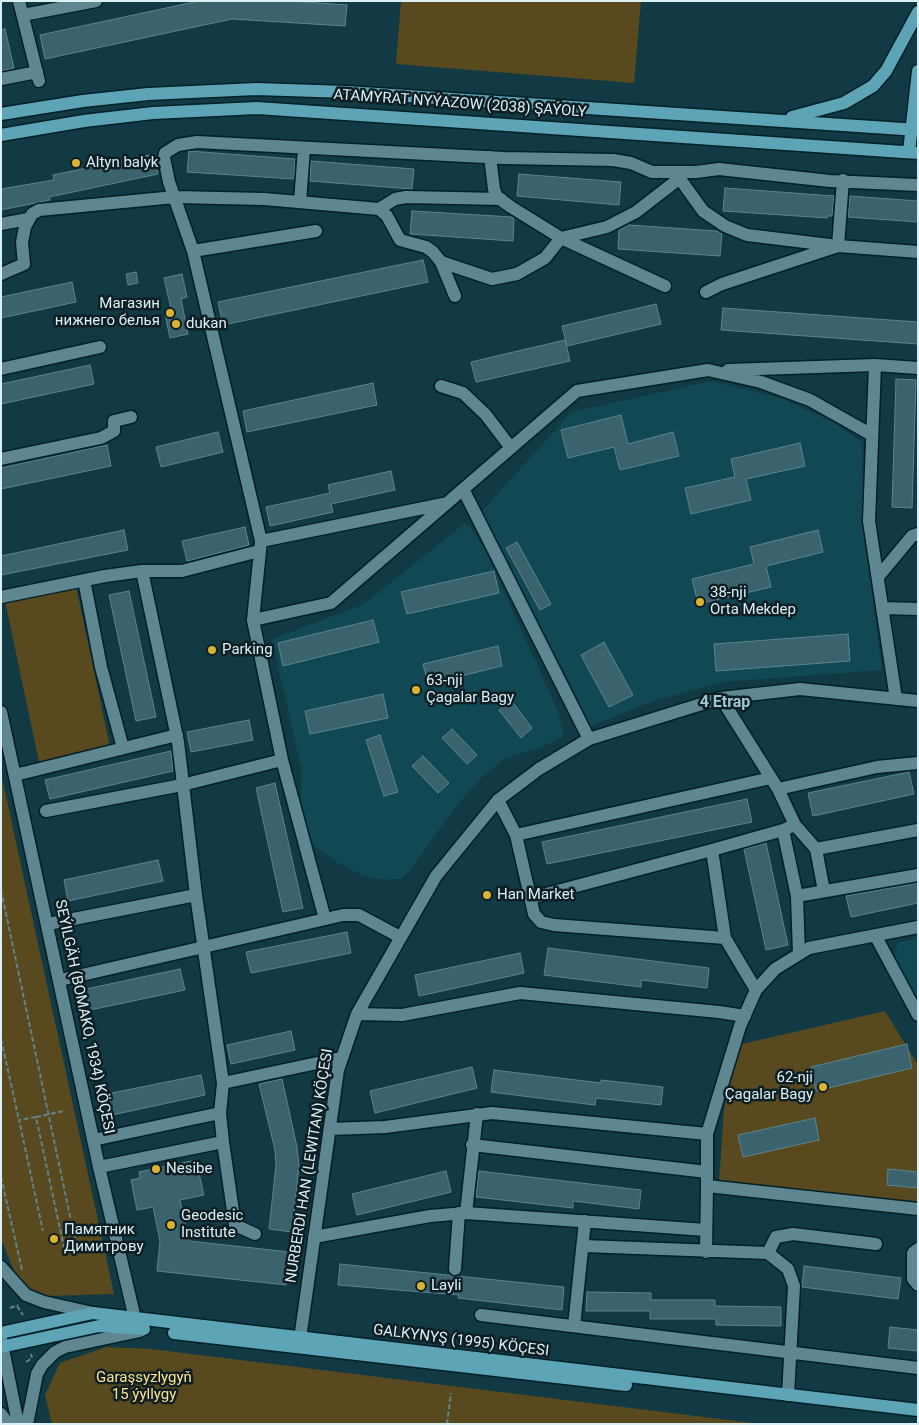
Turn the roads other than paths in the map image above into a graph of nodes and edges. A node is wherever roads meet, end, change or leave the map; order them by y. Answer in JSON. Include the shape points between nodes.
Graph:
{"nodes":[{"id":1,"x":20,"y":1,"type":"edge"},
{"id":2,"x":96,"y":1,"type":"edge"},
{"id":3,"x":918,"y":12,"type":"edge"},
{"id":4,"x":23,"y":16,"type":"junction"},
{"id":5,"x":918,"y":71,"type":"edge"},
{"id":6,"x":1,"y":79,"type":"edge"},
{"id":7,"x":1,"y":114,"type":"edge"},
{"id":8,"x":783,"y":120,"type":"junction"},
{"id":9,"x":914,"y":130,"type":"edge"},
{"id":10,"x":1,"y":135,"type":"edge"},
{"id":11,"x":304,"y":148,"type":"junction"},
{"id":12,"x":913,"y":152,"type":"edge"},
{"id":13,"x":490,"y":157,"type":"junction"},
{"id":14,"x":678,"y":175,"type":"junction"},
{"id":15,"x":843,"y":180,"type":"junction"},
{"id":16,"x":918,"y":185,"type":"edge"},
{"id":17,"x":175,"y":197,"type":"junction"},
{"id":18,"x":501,"y":199,"type":"junction"},
{"id":19,"x":300,"y":202,"type":"junction"},
{"id":20,"x":379,"y":210,"type":"junction"},
{"id":21,"x":28,"y":219,"type":"junction"},
{"id":22,"x":1,"y":224,"type":"edge"},
{"id":23,"x":316,"y":231,"type":"dead end"},
{"id":24,"x":561,"y":238,"type":"junction"},
{"id":25,"x":838,"y":246,"type":"junction"},
{"id":26,"x":193,"y":251,"type":"junction"},
{"id":27,"x":918,"y":252,"type":"edge"},
{"id":28,"x":441,"y":262,"type":"junction"},
{"id":29,"x":1,"y":274,"type":"edge"},
{"id":30,"x":665,"y":286,"type":"dead end"},
{"id":31,"x":706,"y":292,"type":"dead end"},
{"id":32,"x":455,"y":296,"type":"dead end"},
{"id":33,"x":100,"y":347,"type":"dead end"},
{"id":34,"x":875,"y":365,"type":"junction"},
{"id":35,"x":918,"y":368,"type":"edge"},
{"id":36,"x":1,"y":370,"type":"edge"},
{"id":37,"x":708,"y":370,"type":"junction"},
{"id":38,"x":442,"y":386,"type":"dead end"},
{"id":39,"x":131,"y":418,"type":"dead end"},
{"id":40,"x":872,"y":434,"type":"junction"},
{"id":41,"x":511,"y":448,"type":"junction"},
{"id":42,"x":1,"y":459,"type":"edge"},
{"id":43,"x":463,"y":490,"type":"junction"},
{"id":44,"x":445,"y":504,"type":"junction"},
{"id":45,"x":918,"y":534,"type":"edge"},
{"id":46,"x":260,"y":546,"type":"junction"},
{"id":47,"x":142,"y":570,"type":"junction"},
{"id":48,"x":878,"y":577,"type":"junction"},
{"id":49,"x":84,"y":580,"type":"junction"},
{"id":50,"x":1,"y":597,"type":"edge"},
{"id":51,"x":882,"y":608,"type":"junction"},
{"id":52,"x":918,"y":609,"type":"edge"},
{"id":53,"x":253,"y":620,"type":"junction"},
{"id":54,"x":721,"y":698,"type":"junction"},
{"id":55,"x":896,"y":699,"type":"junction"},
{"id":56,"x":918,"y":701,"type":"edge"},
{"id":57,"x":1,"y":712,"type":"edge"},
{"id":58,"x":177,"y":735,"type":"junction"},
{"id":59,"x":588,"y":739,"type":"junction"},
{"id":60,"x":124,"y":748,"type":"junction"},
{"id":61,"x":282,"y":760,"type":"junction"},
{"id":62,"x":918,"y":763,"type":"edge"},
{"id":63,"x":15,"y":775,"type":"junction"},
{"id":64,"x":771,"y":778,"type":"junction"},
{"id":65,"x":182,"y":785,"type":"junction"},
{"id":66,"x":778,"y":789,"type":"junction"},
{"id":67,"x":498,"y":800,"type":"junction"},
{"id":68,"x":46,"y":811,"type":"dead end"},
{"id":69,"x":789,"y":828,"type":"junction"},
{"id":70,"x":918,"y":830,"type":"edge"},
{"id":71,"x":516,"y":835,"type":"junction"},
{"id":72,"x":816,"y":849,"type":"junction"},
{"id":73,"x":712,"y":850,"type":"junction"},
{"id":74,"x":918,"y":874,"type":"edge"},
{"id":75,"x":824,"y":891,"type":"junction"},
{"id":76,"x":196,"y":895,"type":"junction"},
{"id":77,"x":797,"y":896,"type":"junction"},
{"id":78,"x":531,"y":898,"type":"junction"},
{"id":79,"x":325,"y":919,"type":"junction"},
{"id":80,"x":48,"y":924,"type":"junction"},
{"id":81,"x":918,"y":927,"type":"edge"},
{"id":82,"x":875,"y":936,"type":"junction"},
{"id":83,"x":400,"y":937,"type":"junction"},
{"id":84,"x":726,"y":938,"type":"junction"},
{"id":85,"x":203,"y":947,"type":"junction"},
{"id":86,"x":799,"y":954,"type":"junction"},
{"id":87,"x":60,"y":980,"type":"junction"},
{"id":88,"x":756,"y":990,"type":"junction"},
{"id":89,"x":357,"y":1014,"type":"junction"},
{"id":90,"x":918,"y":1015,"type":"edge"},
{"id":91,"x":745,"y":1016,"type":"junction"},
{"id":92,"x":340,"y":1058,"type":"junction"},
{"id":93,"x":223,"y":1083,"type":"junction"},
{"id":94,"x":220,"y":1113,"type":"junction"},
{"id":95,"x":477,"y":1114,"type":"junction"},
{"id":96,"x":330,"y":1129,"type":"junction"},
{"id":97,"x":707,"y":1134,"type":"junction"},
{"id":98,"x":93,"y":1140,"type":"junction"},
{"id":99,"x":224,"y":1142,"type":"junction"},
{"id":100,"x":472,"y":1145,"type":"junction"},
{"id":101,"x":99,"y":1167,"type":"junction"},
{"id":102,"x":707,"y":1172,"type":"junction"},
{"id":103,"x":707,"y":1186,"type":"junction"},
{"id":104,"x":918,"y":1209,"type":"edge"},
{"id":105,"x":462,"y":1213,"type":"junction"},
{"id":106,"x":585,"y":1221,"type":"junction"},
{"id":107,"x":706,"y":1230,"type":"junction"},
{"id":108,"x":255,"y":1234,"type":"dead end"},
{"id":109,"x":314,"y":1237,"type":"junction"},
{"id":110,"x":876,"y":1244,"type":"dead end"},
{"id":111,"x":584,"y":1246,"type":"junction"},
{"id":112,"x":918,"y":1247,"type":"edge"},
{"id":113,"x":706,"y":1252,"type":"junction"},
{"id":114,"x":768,"y":1254,"type":"junction"},
{"id":115,"x":1,"y":1267,"type":"edge"},
{"id":116,"x":455,"y":1269,"type":"dead end"},
{"id":117,"x":918,"y":1285,"type":"edge"},
{"id":118,"x":93,"y":1313,"type":"junction"},
{"id":119,"x":481,"y":1315,"type":"dead end"},
{"id":120,"x":140,"y":1326,"type":"junction"},
{"id":121,"x":574,"y":1326,"type":"junction"},
{"id":122,"x":1,"y":1333,"type":"edge"},
{"id":123,"x":300,"y":1339,"type":"junction"},
{"id":124,"x":2,"y":1344,"type":"edge"},
{"id":125,"x":790,"y":1352,"type":"junction"},
{"id":126,"x":918,"y":1368,"type":"edge"},
{"id":127,"x":788,"y":1395,"type":"junction"},
{"id":128,"x":918,"y":1410,"type":"edge"},
{"id":129,"x":1,"y":1414,"type":"edge"},
{"id":130,"x":918,"y":1418,"type":"edge"},
{"id":131,"x":8,"y":1424,"type":"edge"},
{"id":132,"x":18,"y":1424,"type":"edge"},
{"id":133,"x":27,"y":1424,"type":"edge"}],
"edges":[{"from":1,"to":4,"type":"street"},
{"from":2,"to":4,"type":"street"},
{"from":3,"to":8,"type":"main road","via":[[886,71],[873,86],[844,103]]},
{"from":4,"to":6,"type":"street","via":[[38,77]]},
{"from":5,"to":9,"type":"main road"},
{"from":7,"to":8,"type":"main road","name":"ATAMYRAT NYÝAZOW (2038) ŞAÝOLY","via":[[148,94],[256,89]]},
{"from":8,"to":9,"type":"main road","name":"ATAMYRAT NYÝAZOW (2038) ŞAÝOLY"},
{"from":9,"to":12,"type":"main road"},
{"from":10,"to":12,"type":"main road","name":"ATAMYRAT NYÝAZOW (2038) ŞAÝOLY","via":[[143,114],[257,108]]},
{"from":11,"to":13,"type":"street"},
{"from":11,"to":17,"type":"street","via":[[197,142],[178,145],[164,158]]},
{"from":11,"to":19,"type":"street"},
{"from":13,"to":14,"type":"street","via":[[613,160],[652,172]]},
{"from":13,"to":18,"type":"street","via":[[494,190]]},
{"from":14,"to":15,"type":"street","via":[[719,169]]},
{"from":14,"to":24,"type":"street","via":[[636,212],[607,227]]},
{"from":14,"to":25,"type":"street","via":[[703,211],[725,226],[747,235]]},
{"from":15,"to":16,"type":"street"},
{"from":15,"to":25,"type":"street"},
{"from":17,"to":19,"type":"street"},
{"from":17,"to":21,"type":"street","via":[[39,210]]},
{"from":17,"to":26,"type":"street"},
{"from":18,"to":20,"type":"street","via":[[406,197],[395,199]]},
{"from":18,"to":24,"type":"street"},
{"from":19,"to":20,"type":"street"},
{"from":20,"to":28,"type":"street","via":[[387,216],[400,240],[426,247]]},
{"from":21,"to":22,"type":"street"},
{"from":21,"to":29,"type":"street","via":[[22,242],[24,264]]},
{"from":23,"to":26,"type":"street"},
{"from":24,"to":28,"type":"street","via":[[545,258],[517,274],[492,279]]},
{"from":24,"to":30,"type":"street"},
{"from":25,"to":27,"type":"street"},
{"from":25,"to":31,"type":"street"},
{"from":26,"to":46,"type":"street"},
{"from":28,"to":32,"type":"street"},
{"from":33,"to":36,"type":"street"},
{"from":34,"to":35,"type":"street"},
{"from":34,"to":37,"type":"street"},
{"from":34,"to":40,"type":"street"},
{"from":37,"to":40,"type":"street","via":[[761,382],[810,400]]},
{"from":37,"to":41,"type":"street","via":[[577,391]]},
{"from":38,"to":41,"type":"street","via":[[463,393],[486,415]]},
{"from":39,"to":42,"type":"street","via":[[114,421],[114,431],[102,438]]},
{"from":40,"to":48,"type":"street","via":[[869,521]]},
{"from":41,"to":43,"type":"street"},
{"from":43,"to":44,"type":"street"},
{"from":43,"to":59,"type":"street"},
{"from":44,"to":46,"type":"street"},
{"from":44,"to":53,"type":"street","via":[[332,603]]},
{"from":45,"to":48,"type":"street","via":[[912,536]]},
{"from":46,"to":47,"type":"street","via":[[182,571]]},
{"from":46,"to":53,"type":"street"},
{"from":47,"to":49,"type":"street"},
{"from":47,"to":58,"type":"street"},
{"from":48,"to":51,"type":"street"},
{"from":49,"to":50,"type":"street"},
{"from":49,"to":60,"type":"street","via":[[101,667]]},
{"from":51,"to":52,"type":"street"},
{"from":51,"to":55,"type":"street"},
{"from":53,"to":61,"type":"street"},
{"from":54,"to":55,"type":"street","name":"NURBERDI HAN (LEWITAN) KÖÇESI","via":[[800,689]]},
{"from":54,"to":59,"type":"street","name":"NURBERDI HAN (LEWITAN) KÖÇESI"},
{"from":54,"to":64,"type":"street"},
{"from":55,"to":56,"type":"street","name":"NURBERDI HAN (LEWITAN) KÖÇESI"},
{"from":57,"to":63,"type":"street","name":"SEÝILGÄH (BOMAKO, 1934) KÖÇESI"},
{"from":58,"to":60,"type":"street"},
{"from":58,"to":65,"type":"street"},
{"from":59,"to":67,"type":"street","name":"NURBERDI HAN (LEWITAN) KÖÇESI","via":[[539,768]]},
{"from":60,"to":63,"type":"street"},
{"from":61,"to":65,"type":"street"},
{"from":61,"to":79,"type":"street"},
{"from":62,"to":66,"type":"street","via":[[877,767]]},
{"from":63,"to":80,"type":"street","name":"SEÝILGÄH (BOMAKO, 1934) KÖÇESI"},
{"from":64,"to":66,"type":"street"},
{"from":64,"to":71,"type":"street"},
{"from":65,"to":68,"type":"street"},
{"from":65,"to":76,"type":"street"},
{"from":66,"to":69,"type":"street"},
{"from":67,"to":71,"type":"street"},
{"from":67,"to":83,"type":"street","name":"NURBERDI HAN (LEWITAN) KÖÇESI","via":[[436,876]]},
{"from":69,"to":72,"type":"street"},
{"from":69,"to":73,"type":"street"},
{"from":69,"to":77,"type":"street"},
{"from":70,"to":72,"type":"street"},
{"from":71,"to":78,"type":"street"},
{"from":72,"to":75,"type":"street"},
{"from":73,"to":78,"type":"street"},
{"from":73,"to":84,"type":"street"},
{"from":74,"to":75,"type":"street"},
{"from":75,"to":77,"type":"street"},
{"from":76,"to":80,"type":"street"},
{"from":76,"to":85,"type":"street"},
{"from":77,"to":86,"type":"street"},
{"from":78,"to":84,"type":"street","via":[[534,914],[541,922],[554,925]]},
{"from":79,"to":83,"type":"street","via":[[359,916]]},
{"from":79,"to":85,"type":"street"},
{"from":80,"to":87,"type":"street","name":"SEÝILGÄH (BOMAKO, 1934) KÖÇESI"},
{"from":81,"to":82,"type":"street"},
{"from":82,"to":86,"type":"street","via":[[808,948]]},
{"from":82,"to":90,"type":"street"},
{"from":83,"to":89,"type":"street","name":"NURBERDI HAN (LEWITAN) KÖÇESI"},
{"from":84,"to":88,"type":"street"},
{"from":85,"to":87,"type":"street"},
{"from":85,"to":93,"type":"street"},
{"from":86,"to":88,"type":"street","via":[[775,969]]},
{"from":87,"to":98,"type":"street","name":"SEÝILGÄH (BOMAKO, 1934) KÖÇESI"},
{"from":88,"to":91,"type":"street"},
{"from":89,"to":91,"type":"street","via":[[402,1015],[520,993]]},
{"from":89,"to":92,"type":"street","name":"NURBERDI HAN (LEWITAN) KÖÇESI"},
{"from":91,"to":97,"type":"street"},
{"from":92,"to":93,"type":"street"},
{"from":92,"to":96,"type":"street","name":"NURBERDI HAN (LEWITAN) KÖÇESI"},
{"from":93,"to":94,"type":"street"},
{"from":94,"to":98,"type":"street"},
{"from":94,"to":99,"type":"street"},
{"from":95,"to":96,"type":"street","via":[[385,1127]]},
{"from":95,"to":97,"type":"street","via":[[512,1114]]},
{"from":95,"to":100,"type":"street"},
{"from":96,"to":109,"type":"street","name":"NURBERDI HAN (LEWITAN) KÖÇESI"},
{"from":97,"to":102,"type":"street"},
{"from":98,"to":101,"type":"street","name":"SEÝILGÄH (BOMAKO, 1934) KÖÇESI"},
{"from":99,"to":101,"type":"street"},
{"from":99,"to":108,"type":"street","via":[[235,1225]]},
{"from":100,"to":102,"type":"street"},
{"from":100,"to":105,"type":"street"},
{"from":101,"to":120,"type":"street","name":"SEÝILGÄH (BOMAKO, 1934) KÖÇESI"},
{"from":102,"to":103,"type":"street"},
{"from":103,"to":104,"type":"street"},
{"from":103,"to":107,"type":"street"},
{"from":105,"to":106,"type":"street"},
{"from":105,"to":109,"type":"street"},
{"from":105,"to":116,"type":"street"},
{"from":106,"to":107,"type":"street"},
{"from":106,"to":111,"type":"street"},
{"from":107,"to":113,"type":"street"},
{"from":109,"to":123,"type":"street","name":"NURBERDI HAN (LEWITAN) KÖÇESI"},
{"from":110,"to":114,"type":"street","via":[[793,1234],[776,1237]]},
{"from":111,"to":113,"type":"street"},
{"from":111,"to":121,"type":"street"},
{"from":112,"to":117,"type":"street","via":[[913,1253],[913,1279]]},
{"from":113,"to":114,"type":"street"},
{"from":114,"to":125,"type":"street","via":[[788,1269],[794,1286]]},
{"from":115,"to":118,"type":"street","via":[[26,1295]]},
{"from":118,"to":120,"type":"main road","name":"GALKYNYŞ (1995) KÖÇESI"},
{"from":118,"to":122,"type":"main road","name":"GALKYNYŞ (1995) KÖÇESI"},
{"from":119,"to":121,"type":"street"},
{"from":120,"to":123,"type":"main road","name":"GALKYNYŞ (1995) KÖÇESI"},
{"from":120,"to":124,"type":"main road","name":"GALKYNYŞ (1995) KÖÇESI","via":[[99,1326]]},
{"from":120,"to":130,"type":"main road","name":"GALKYNYŞ (1995) KÖÇESI"},
{"from":120,"to":133,"type":"street","via":[[55,1352],[37,1374]]},
{"from":121,"to":125,"type":"street"},
{"from":123,"to":127,"type":"main road","name":"GALKYNYŞ (1995) KÖÇESI"},
{"from":124,"to":132,"type":"street"},
{"from":125,"to":126,"type":"street"},
{"from":125,"to":127,"type":"street"},
{"from":127,"to":128,"type":"main road","name":"GALKYNYŞ (1995) KÖÇESI"},
{"from":129,"to":131,"type":"street"}]}
